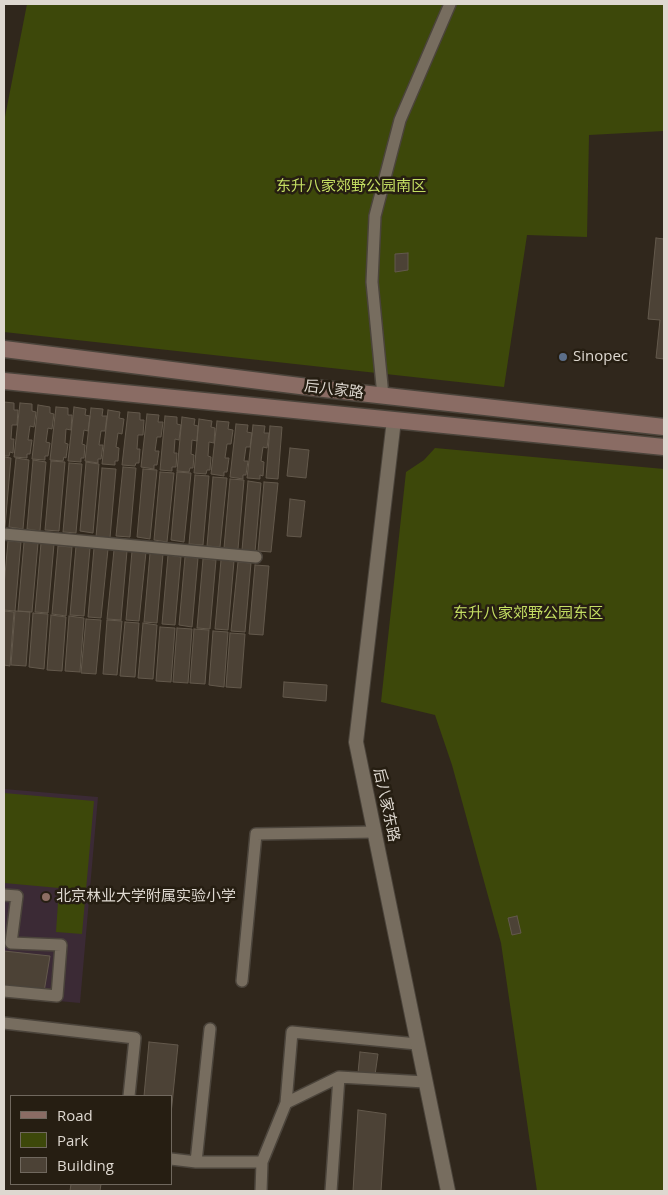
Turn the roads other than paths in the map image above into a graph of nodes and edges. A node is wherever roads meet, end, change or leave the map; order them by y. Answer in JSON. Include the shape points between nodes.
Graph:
{"nodes":[{"id":1,"x":450,"y":4,"type":"edge"},
{"id":2,"x":4,"y":349,"type":"edge"},
{"id":3,"x":4,"y":382,"type":"edge"},
{"id":4,"x":383,"y":396,"type":"junction"},
{"id":5,"x":394,"y":420,"type":"junction"},
{"id":6,"x":664,"y":427,"type":"edge"},
{"id":7,"x":664,"y":447,"type":"edge"},
{"id":8,"x":4,"y":534,"type":"edge"},
{"id":9,"x":256,"y":557,"type":"dead end"},
{"id":10,"x":375,"y":832,"type":"junction"},
{"id":11,"x":4,"y":895,"type":"edge"},
{"id":12,"x":242,"y":981,"type":"dead end"},
{"id":13,"x":4,"y":991,"type":"edge"},
{"id":14,"x":4,"y":1023,"type":"edge"},
{"id":15,"x":210,"y":1029,"type":"dead end"},
{"id":16,"x":417,"y":1044,"type":"junction"},
{"id":17,"x":339,"y":1077,"type":"junction"},
{"id":18,"x":425,"y":1082,"type":"junction"},
{"id":19,"x":128,"y":1095,"type":"edge"},
{"id":20,"x":286,"y":1103,"type":"junction"},
{"id":21,"x":172,"y":1159,"type":"edge"},
{"id":22,"x":196,"y":1162,"type":"junction"},
{"id":23,"x":262,"y":1162,"type":"junction"},
{"id":24,"x":261,"y":1191,"type":"edge"},
{"id":25,"x":330,"y":1191,"type":"edge"},
{"id":26,"x":448,"y":1191,"type":"edge"}],
"edges":[{"from":1,"to":4,"type":"street","via":[[400,120],[374,216],[372,282]]},
{"from":2,"to":4,"type":"main road","name":"后八家路"},
{"from":3,"to":5,"type":"main road","name":"后八家路"},
{"from":4,"to":6,"type":"main road","name":"后八家路"},
{"from":5,"to":7,"type":"main road","name":"后八家路"},
{"from":5,"to":10,"type":"street","name":"后八家东路","via":[[356,742]]},
{"from":8,"to":9,"type":"street"},
{"from":10,"to":12,"type":"street","via":[[256,834]]},
{"from":10,"to":16,"type":"street","name":"后八家东路"},
{"from":11,"to":13,"type":"street","via":[[17,896],[11,943],[61,945],[58,996]]},
{"from":14,"to":19,"type":"street","via":[[135,1038]]},
{"from":15,"to":22,"type":"street"},
{"from":16,"to":18,"type":"street","name":"后八家东路"},
{"from":16,"to":20,"type":"street","via":[[292,1032]]},
{"from":17,"to":18,"type":"street"},
{"from":17,"to":20,"type":"street"},
{"from":17,"to":25,"type":"street"},
{"from":18,"to":26,"type":"street","name":"后八家东路"},
{"from":20,"to":23,"type":"street"},
{"from":21,"to":22,"type":"street"},
{"from":22,"to":23,"type":"street"},
{"from":23,"to":24,"type":"street"}]}
